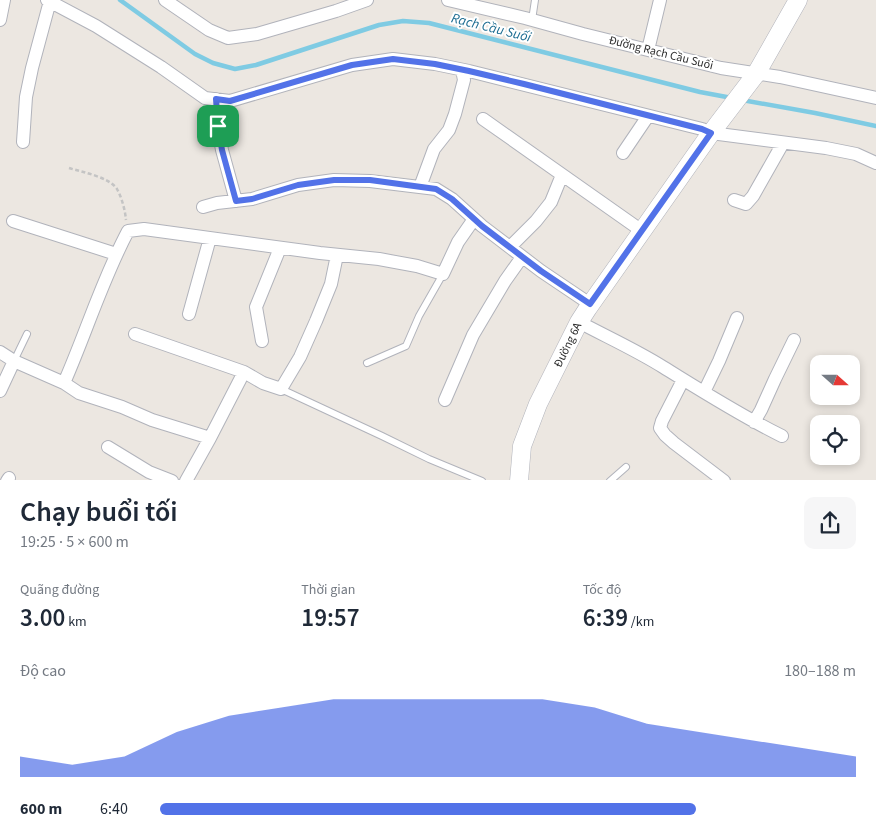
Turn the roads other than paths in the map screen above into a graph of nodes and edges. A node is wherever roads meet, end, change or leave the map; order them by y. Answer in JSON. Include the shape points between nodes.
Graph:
{"nodes":[{"id":1,"x":4,"y":0,"type":"edge"},
{"id":2,"x":165,"y":0,"type":"edge"},
{"id":3,"x":367,"y":0,"type":"edge"},
{"id":4,"x":448,"y":0,"type":"edge"},
{"id":5,"x":535,"y":0,"type":"edge"},
{"id":6,"x":660,"y":0,"type":"edge"},
{"id":7,"x":798,"y":0,"type":"edge"},
{"id":8,"x":48,"y":1,"type":"edge"},
{"id":9,"x":0,"y":20,"type":"edge"},
{"id":10,"x":532,"y":20,"type":"junction"},
{"id":11,"x":648,"y":50,"type":"junction"},
{"id":12,"x":462,"y":70,"type":"junction"},
{"id":13,"x":754,"y":76,"type":"junction"},
{"id":14,"x":876,"y":98,"type":"edge"},
{"id":15,"x":216,"y":99,"type":"junction"},
{"id":16,"x":648,"y":116,"type":"junction"},
{"id":17,"x":483,"y":119,"type":"dead end"},
{"id":18,"x":714,"y":130,"type":"junction"},
{"id":19,"x":23,"y":142,"type":"dead end"},
{"id":20,"x":783,"y":144,"type":"junction"},
{"id":21,"x":623,"y":153,"type":"dead end"},
{"id":22,"x":876,"y":163,"type":"edge"},
{"id":23,"x":562,"y":175,"type":"junction"},
{"id":24,"x":420,"y":186,"type":"junction"},
{"id":25,"x":734,"y":200,"type":"dead end"},
{"id":26,"x":236,"y":201,"type":"junction"},
{"id":27,"x":203,"y":207,"type":"dead end"},
{"id":28,"x":474,"y":219,"type":"junction"},
{"id":29,"x":13,"y":221,"type":"dead end"},
{"id":30,"x":642,"y":231,"type":"junction"},
{"id":31,"x":210,"y":238,"type":"junction"},
{"id":32,"x":510,"y":247,"type":"junction"},
{"id":33,"x":280,"y":248,"type":"junction"},
{"id":34,"x":116,"y":254,"type":"junction"},
{"id":35,"x":337,"y":255,"type":"junction"},
{"id":36,"x":522,"y":256,"type":"junction"},
{"id":37,"x":443,"y":274,"type":"junction"},
{"id":38,"x":590,"y":304,"type":"junction"},
{"id":39,"x":189,"y":314,"type":"dead end"},
{"id":40,"x":737,"y":318,"type":"dead end"},
{"id":41,"x":579,"y":322,"type":"junction"},
{"id":42,"x":27,"y":334,"type":"dead end"},
{"id":43,"x":135,"y":334,"type":"dead end"},
{"id":44,"x":794,"y":340,"type":"dead end"},
{"id":45,"x":262,"y":341,"type":"dead end"},
{"id":46,"x":0,"y":352,"type":"edge"},
{"id":47,"x":14,"y":361,"type":"junction"},
{"id":48,"x":367,"y":362,"type":"dead end"},
{"id":49,"x":244,"y":372,"type":"junction"},
{"id":50,"x":683,"y":380,"type":"junction"},
{"id":51,"x":64,"y":383,"type":"junction"},
{"id":52,"x":280,"y":389,"type":"junction"},
{"id":53,"x":0,"y":391,"type":"edge"},
{"id":54,"x":704,"y":392,"type":"junction"},
{"id":55,"x":445,"y":400,"type":"dead end"},
{"id":56,"x":754,"y":422,"type":"junction"},
{"id":57,"x":782,"y":436,"type":"dead end"},
{"id":58,"x":210,"y":438,"type":"junction"},
{"id":59,"x":108,"y":447,"type":"dead end"},
{"id":60,"x":626,"y":467,"type":"dead end"},
{"id":61,"x":172,"y":480,"type":"edge"},
{"id":62,"x":186,"y":480,"type":"edge"},
{"id":63,"x":482,"y":480,"type":"edge"},
{"id":64,"x":519,"y":480,"type":"edge"},
{"id":65,"x":610,"y":480,"type":"edge"},
{"id":66,"x":724,"y":480,"type":"edge"}],
"edges":[{"from":1,"to":9,"type":"street"},
{"from":2,"to":3,"type":"street","via":[[209,30],[228,38],[257,34]]},
{"from":4,"to":10,"type":"street","name":"Đường Rạch Cầu Suối"},
{"from":5,"to":10,"type":"lane"},
{"from":6,"to":11,"type":"street"},
{"from":7,"to":13,"type":"street","name":"Đường 6A"},
{"from":8,"to":15,"type":"street","via":[[96,26],[205,98]]},
{"from":8,"to":19,"type":"street","via":[[26,97]]},
{"from":10,"to":11,"type":"street","name":"Đường Rạch Cầu Suối"},
{"from":11,"to":13,"type":"street","name":"Đường Rạch Cầu Suối"},
{"from":12,"to":15,"type":"street","via":[[393,59],[352,65],[230,101]]},
{"from":12,"to":16,"type":"street"},
{"from":12,"to":24,"type":"street","via":[[464,80],[455,114],[434,149]]},
{"from":13,"to":14,"type":"street","name":"Đường Rạch Cầu Suối","via":[[780,78]]},
{"from":13,"to":18,"type":"street","name":"Đường 6A"},
{"from":15,"to":26,"type":"street","via":[[222,150]]},
{"from":16,"to":18,"type":"street"},
{"from":16,"to":21,"type":"street"},
{"from":17,"to":23,"type":"street"},
{"from":18,"to":20,"type":"street"},
{"from":18,"to":30,"type":"street","name":"Đường 6A"},
{"from":20,"to":22,"type":"street","via":[[856,154]]},
{"from":20,"to":25,"type":"street","via":[[753,196],[746,204]]},
{"from":23,"to":30,"type":"street"},
{"from":23,"to":32,"type":"street","via":[[551,202]]},
{"from":24,"to":26,"type":"street","via":[[370,180],[334,180],[298,185]]},
{"from":24,"to":28,"type":"street","via":[[436,189]]},
{"from":26,"to":27,"type":"street"},
{"from":28,"to":32,"type":"street"},
{"from":28,"to":37,"type":"street","via":[[458,242]]},
{"from":29,"to":34,"type":"street"},
{"from":30,"to":38,"type":"street","name":"Đường 6A"},
{"from":31,"to":33,"type":"street"},
{"from":31,"to":34,"type":"street","via":[[144,229],[128,232]]},
{"from":31,"to":39,"type":"street"},
{"from":32,"to":36,"type":"street"},
{"from":33,"to":35,"type":"street"},
{"from":33,"to":45,"type":"street","via":[[256,307]]},
{"from":34,"to":51,"type":"street"},
{"from":35,"to":37,"type":"street","via":[[379,259]]},
{"from":35,"to":52,"type":"street","via":[[331,284],[316,321],[300,357]]},
{"from":36,"to":38,"type":"street"},
{"from":36,"to":55,"type":"street","via":[[473,335]]},
{"from":37,"to":48,"type":"lane","via":[[418,316],[406,346]]},
{"from":38,"to":41,"type":"street","name":"Đường 6A"},
{"from":40,"to":54,"type":"street"},
{"from":41,"to":50,"type":"street"},
{"from":41,"to":64,"type":"street","name":"Đường 6A","via":[[538,404],[522,446]]},
{"from":42,"to":47,"type":"lane"},
{"from":43,"to":49,"type":"street"},
{"from":44,"to":56,"type":"street"},
{"from":46,"to":47,"type":"street"},
{"from":47,"to":51,"type":"street"},
{"from":47,"to":53,"type":"street"},
{"from":49,"to":52,"type":"street"},
{"from":49,"to":58,"type":"street"},
{"from":50,"to":54,"type":"street"},
{"from":50,"to":66,"type":"street","via":[[660,428],[674,443]]},
{"from":51,"to":58,"type":"street","via":[[79,393]]},
{"from":52,"to":63,"type":"lane","via":[[429,459]]},
{"from":54,"to":56,"type":"street"},
{"from":56,"to":57,"type":"street"},
{"from":58,"to":62,"type":"street"},
{"from":59,"to":61,"type":"street","via":[[149,472]]},
{"from":60,"to":65,"type":"lane"}]}
